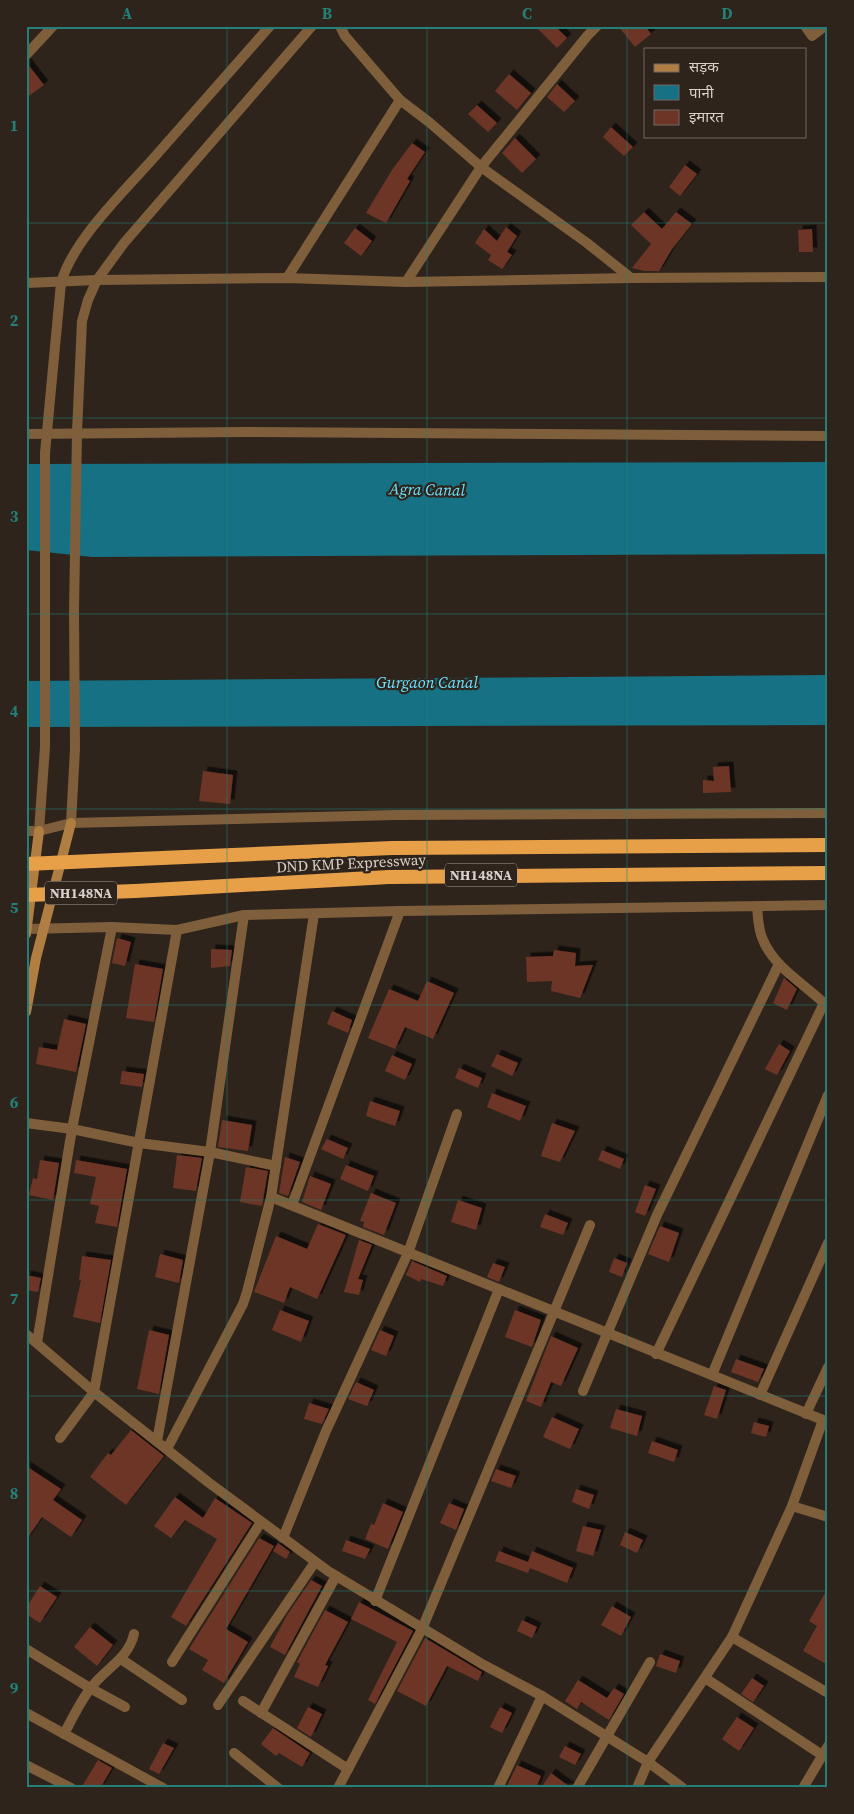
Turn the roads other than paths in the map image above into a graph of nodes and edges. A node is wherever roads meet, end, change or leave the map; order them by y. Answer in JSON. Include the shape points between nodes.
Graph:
{"nodes":[{"id":1,"x":53,"y":26,"type":"edge"},
{"id":2,"x":270,"y":26,"type":"edge"},
{"id":3,"x":312,"y":26,"type":"edge"},
{"id":4,"x":340,"y":26,"type":"edge"},
{"id":5,"x":597,"y":26,"type":"edge"},
{"id":6,"x":805,"y":26,"type":"edge"},
{"id":7,"x":825,"y":26,"type":"edge"},
{"id":8,"x":26,"y":55,"type":"edge"},
{"id":9,"x":400,"y":100,"type":"junction"},
{"id":10,"x":481,"y":167,"type":"junction"},
{"id":11,"x":828,"y":277,"type":"edge"},
{"id":12,"x":287,"y":278,"type":"junction"},
{"id":13,"x":631,"y":278,"type":"junction"},
{"id":14,"x":97,"y":280,"type":"junction"},
{"id":15,"x":406,"y":282,"type":"junction"},
{"id":16,"x":26,"y":283,"type":"edge"},
{"id":17,"x":61,"y":283,"type":"junction"},
{"id":18,"x":77,"y":432,"type":"junction"},
{"id":19,"x":26,"y":434,"type":"edge"},
{"id":20,"x":46,"y":434,"type":"junction"},
{"id":21,"x":828,"y":436,"type":"edge"},
{"id":22,"x":828,"y":814,"type":"edge"},
{"id":23,"x":71,"y":823,"type":"junction"},
{"id":24,"x":26,"y":831,"type":"edge"},
{"id":25,"x":39,"y":831,"type":"junction"},
{"id":26,"x":828,"y":845,"type":"edge"},
{"id":27,"x":26,"y":864,"type":"edge"},
{"id":28,"x":828,"y":873,"type":"edge"},
{"id":29,"x":26,"y":895,"type":"edge"},
{"id":30,"x":828,"y":905,"type":"edge"},
{"id":31,"x":757,"y":906,"type":"junction"},
{"id":32,"x":400,"y":911,"type":"junction"},
{"id":33,"x":314,"y":914,"type":"junction"},
{"id":34,"x":244,"y":915,"type":"junction"},
{"id":35,"x":112,"y":927,"type":"junction"},
{"id":36,"x":43,"y":929,"type":"junction"},
{"id":37,"x":177,"y":930,"type":"junction"},
{"id":38,"x":27,"y":931,"type":"edge"},
{"id":39,"x":779,"y":964,"type":"junction"},
{"id":40,"x":826,"y":1004,"type":"edge"},
{"id":41,"x":26,"y":1012,"type":"edge"},
{"id":42,"x":828,"y":1095,"type":"edge"},
{"id":43,"x":457,"y":1114,"type":"dead end"},
{"id":44,"x":26,"y":1123,"type":"edge"},
{"id":45,"x":72,"y":1129,"type":"junction"},
{"id":46,"x":139,"y":1143,"type":"junction"},
{"id":47,"x":210,"y":1152,"type":"junction"},
{"id":48,"x":276,"y":1166,"type":"junction"},
{"id":49,"x":271,"y":1197,"type":"junction"},
{"id":50,"x":292,"y":1205,"type":"junction"},
{"id":51,"x":590,"y":1225,"type":"dead end"},
{"id":52,"x":828,"y":1243,"type":"edge"},
{"id":53,"x":408,"y":1253,"type":"junction"},
{"id":54,"x":499,"y":1289,"type":"junction"},
{"id":55,"x":553,"y":1311,"type":"junction"},
{"id":56,"x":26,"y":1334,"type":"edge"},
{"id":57,"x":607,"y":1334,"type":"junction"},
{"id":58,"x":37,"y":1343,"type":"junction"},
{"id":59,"x":656,"y":1354,"type":"junction"},
{"id":60,"x":828,"y":1367,"type":"edge"},
{"id":61,"x":712,"y":1376,"type":"junction"},
{"id":62,"x":583,"y":1391,"type":"dead end"},
{"id":63,"x":94,"y":1392,"type":"junction"},
{"id":64,"x":760,"y":1395,"type":"junction"},
{"id":65,"x":806,"y":1414,"type":"junction"},
{"id":66,"x":826,"y":1421,"type":"edge"},
{"id":67,"x":60,"y":1438,"type":"dead end"},
{"id":68,"x":157,"y":1441,"type":"junction"},
{"id":69,"x":167,"y":1449,"type":"junction"},
{"id":70,"x":792,"y":1506,"type":"junction"},
{"id":71,"x":828,"y":1517,"type":"edge"},
{"id":72,"x":261,"y":1522,"type":"junction"},
{"id":73,"x":283,"y":1538,"type":"junction"},
{"id":74,"x":315,"y":1562,"type":"junction"},
{"id":75,"x":336,"y":1576,"type":"junction"},
{"id":76,"x":374,"y":1601,"type":"junction"},
{"id":77,"x":422,"y":1629,"type":"junction"},
{"id":78,"x":134,"y":1634,"type":"dead end"},
{"id":79,"x":732,"y":1637,"type":"junction"},
{"id":80,"x":26,"y":1650,"type":"edge"},
{"id":81,"x":121,"y":1659,"type":"junction"},
{"id":82,"x":172,"y":1662,"type":"dead end"},
{"id":83,"x":650,"y":1662,"type":"dead end"},
{"id":84,"x":705,"y":1678,"type":"junction"},
{"id":85,"x":90,"y":1688,"type":"junction"},
{"id":86,"x":828,"y":1693,"type":"edge"},
{"id":87,"x":542,"y":1696,"type":"junction"},
{"id":88,"x":182,"y":1700,"type":"dead end"},
{"id":89,"x":243,"y":1702,"type":"dead end"},
{"id":90,"x":218,"y":1705,"type":"dead end"},
{"id":91,"x":125,"y":1707,"type":"dead end"},
{"id":92,"x":261,"y":1713,"type":"junction"},
{"id":93,"x":26,"y":1714,"type":"edge"},
{"id":94,"x":64,"y":1734,"type":"junction"},
{"id":95,"x":606,"y":1737,"type":"junction"},
{"id":96,"x":825,"y":1750,"type":"edge"},
{"id":97,"x":234,"y":1753,"type":"dead end"},
{"id":98,"x":648,"y":1762,"type":"junction"},
{"id":99,"x":26,"y":1765,"type":"edge"},
{"id":100,"x":348,"y":1769,"type":"junction"},
{"id":101,"x":71,"y":1788,"type":"edge"},
{"id":102,"x":163,"y":1788,"type":"edge"},
{"id":103,"x":278,"y":1788,"type":"edge"},
{"id":104,"x":338,"y":1788,"type":"edge"},
{"id":105,"x":498,"y":1788,"type":"edge"},
{"id":106,"x":577,"y":1788,"type":"edge"},
{"id":107,"x":637,"y":1788,"type":"edge"},
{"id":108,"x":684,"y":1788,"type":"edge"},
{"id":109,"x":803,"y":1788,"type":"edge"}],
"edges":[{"from":1,"to":8,"type":"street"},
{"from":2,"to":17,"type":"street","via":[[104,214],[74,254]]},
{"from":3,"to":14,"type":"street","via":[[124,243]]},
{"from":4,"to":9,"type":"street"},
{"from":5,"to":10,"type":"street"},
{"from":6,"to":7,"type":"street","via":[[812,36]]},
{"from":9,"to":10,"type":"street"},
{"from":9,"to":12,"type":"street"},
{"from":10,"to":13,"type":"street"},
{"from":10,"to":15,"type":"street"},
{"from":11,"to":13,"type":"street"},
{"from":12,"to":14,"type":"street"},
{"from":12,"to":15,"type":"street"},
{"from":13,"to":15,"type":"street"},
{"from":14,"to":17,"type":"street"},
{"from":14,"to":18,"type":"street","via":[[82,321]]},
{"from":16,"to":17,"type":"street"},
{"from":17,"to":20,"type":"street"},
{"from":18,"to":20,"type":"street"},
{"from":18,"to":21,"type":"street"},
{"from":18,"to":23,"type":"street","via":[[75,749]]},
{"from":19,"to":20,"type":"street"},
{"from":20,"to":25,"type":"street","via":[[45,747]]},
{"from":22,"to":23,"type":"street","via":[[396,815]]},
{"from":23,"to":25,"type":"street"},
{"from":23,"to":36,"type":"main road"},
{"from":24,"to":25,"type":"street"},
{"from":25,"to":38,"type":"main road"},
{"from":26,"to":27,"type":"highway","name":"DND KMP Expressway","number":"NH148NA","bridge":true,"via":[[392,848]]},
{"from":28,"to":29,"type":"highway","name":"DND KMP Expressway","number":"NH148NA","bridge":true,"via":[[389,876]]},
{"from":30,"to":31,"type":"street"},
{"from":31,"to":32,"type":"street"},
{"from":31,"to":39,"type":"street","via":[[762,940]]},
{"from":32,"to":33,"type":"street"},
{"from":32,"to":50,"type":"street"},
{"from":33,"to":34,"type":"street"},
{"from":33,"to":48,"type":"street"},
{"from":34,"to":37,"type":"street"},
{"from":34,"to":47,"type":"street"},
{"from":35,"to":36,"type":"street"},
{"from":35,"to":37,"type":"street"},
{"from":35,"to":45,"type":"street"},
{"from":36,"to":38,"type":"street"},
{"from":36,"to":41,"type":"main road"},
{"from":37,"to":46,"type":"street"},
{"from":39,"to":40,"type":"street"},
{"from":39,"to":57,"type":"street","via":[[657,1215]]},
{"from":40,"to":59,"type":"street"},
{"from":42,"to":61,"type":"street"},
{"from":43,"to":53,"type":"street"},
{"from":44,"to":45,"type":"street"},
{"from":45,"to":46,"type":"street"},
{"from":45,"to":58,"type":"street"},
{"from":46,"to":47,"type":"street"},
{"from":46,"to":63,"type":"street"},
{"from":47,"to":48,"type":"street"},
{"from":47,"to":68,"type":"street"},
{"from":48,"to":49,"type":"street"},
{"from":49,"to":50,"type":"street"},
{"from":49,"to":69,"type":"street","via":[[243,1304]]},
{"from":50,"to":53,"type":"street"},
{"from":51,"to":55,"type":"street"},
{"from":52,"to":64,"type":"street"},
{"from":53,"to":54,"type":"street"},
{"from":53,"to":73,"type":"street","via":[[326,1431]]},
{"from":54,"to":55,"type":"street"},
{"from":54,"to":76,"type":"street"},
{"from":55,"to":57,"type":"street"},
{"from":55,"to":77,"type":"street"},
{"from":56,"to":58,"type":"street"},
{"from":57,"to":59,"type":"street"},
{"from":57,"to":62,"type":"street"},
{"from":58,"to":63,"type":"street"},
{"from":59,"to":61,"type":"street"},
{"from":60,"to":65,"type":"street"},
{"from":61,"to":64,"type":"street"},
{"from":63,"to":67,"type":"street"},
{"from":63,"to":68,"type":"street"},
{"from":64,"to":65,"type":"street"},
{"from":65,"to":66,"type":"street"},
{"from":66,"to":70,"type":"street"},
{"from":68,"to":69,"type":"street"},
{"from":69,"to":72,"type":"street"},
{"from":70,"to":71,"type":"street"},
{"from":70,"to":79,"type":"street"},
{"from":72,"to":73,"type":"street"},
{"from":72,"to":82,"type":"street"},
{"from":73,"to":74,"type":"street"},
{"from":74,"to":75,"type":"street"},
{"from":74,"to":90,"type":"street"},
{"from":75,"to":76,"type":"street"},
{"from":75,"to":92,"type":"street"},
{"from":76,"to":77,"type":"street"},
{"from":77,"to":87,"type":"street"},
{"from":77,"to":100,"type":"street"},
{"from":78,"to":81,"type":"street"},
{"from":79,"to":84,"type":"street"},
{"from":79,"to":86,"type":"street"},
{"from":80,"to":85,"type":"street"},
{"from":81,"to":85,"type":"street"},
{"from":81,"to":88,"type":"street"},
{"from":83,"to":95,"type":"street"},
{"from":84,"to":96,"type":"street"},
{"from":84,"to":98,"type":"street"},
{"from":85,"to":91,"type":"street"},
{"from":85,"to":94,"type":"street"},
{"from":87,"to":95,"type":"street"},
{"from":87,"to":105,"type":"street"},
{"from":89,"to":92,"type":"street"},
{"from":92,"to":100,"type":"street"},
{"from":93,"to":94,"type":"street"},
{"from":94,"to":102,"type":"street"},
{"from":95,"to":98,"type":"street"},
{"from":95,"to":106,"type":"street"},
{"from":96,"to":109,"type":"street"},
{"from":97,"to":103,"type":"street"},
{"from":98,"to":107,"type":"street"},
{"from":98,"to":108,"type":"street"},
{"from":99,"to":101,"type":"street"},
{"from":100,"to":104,"type":"street"}]}
